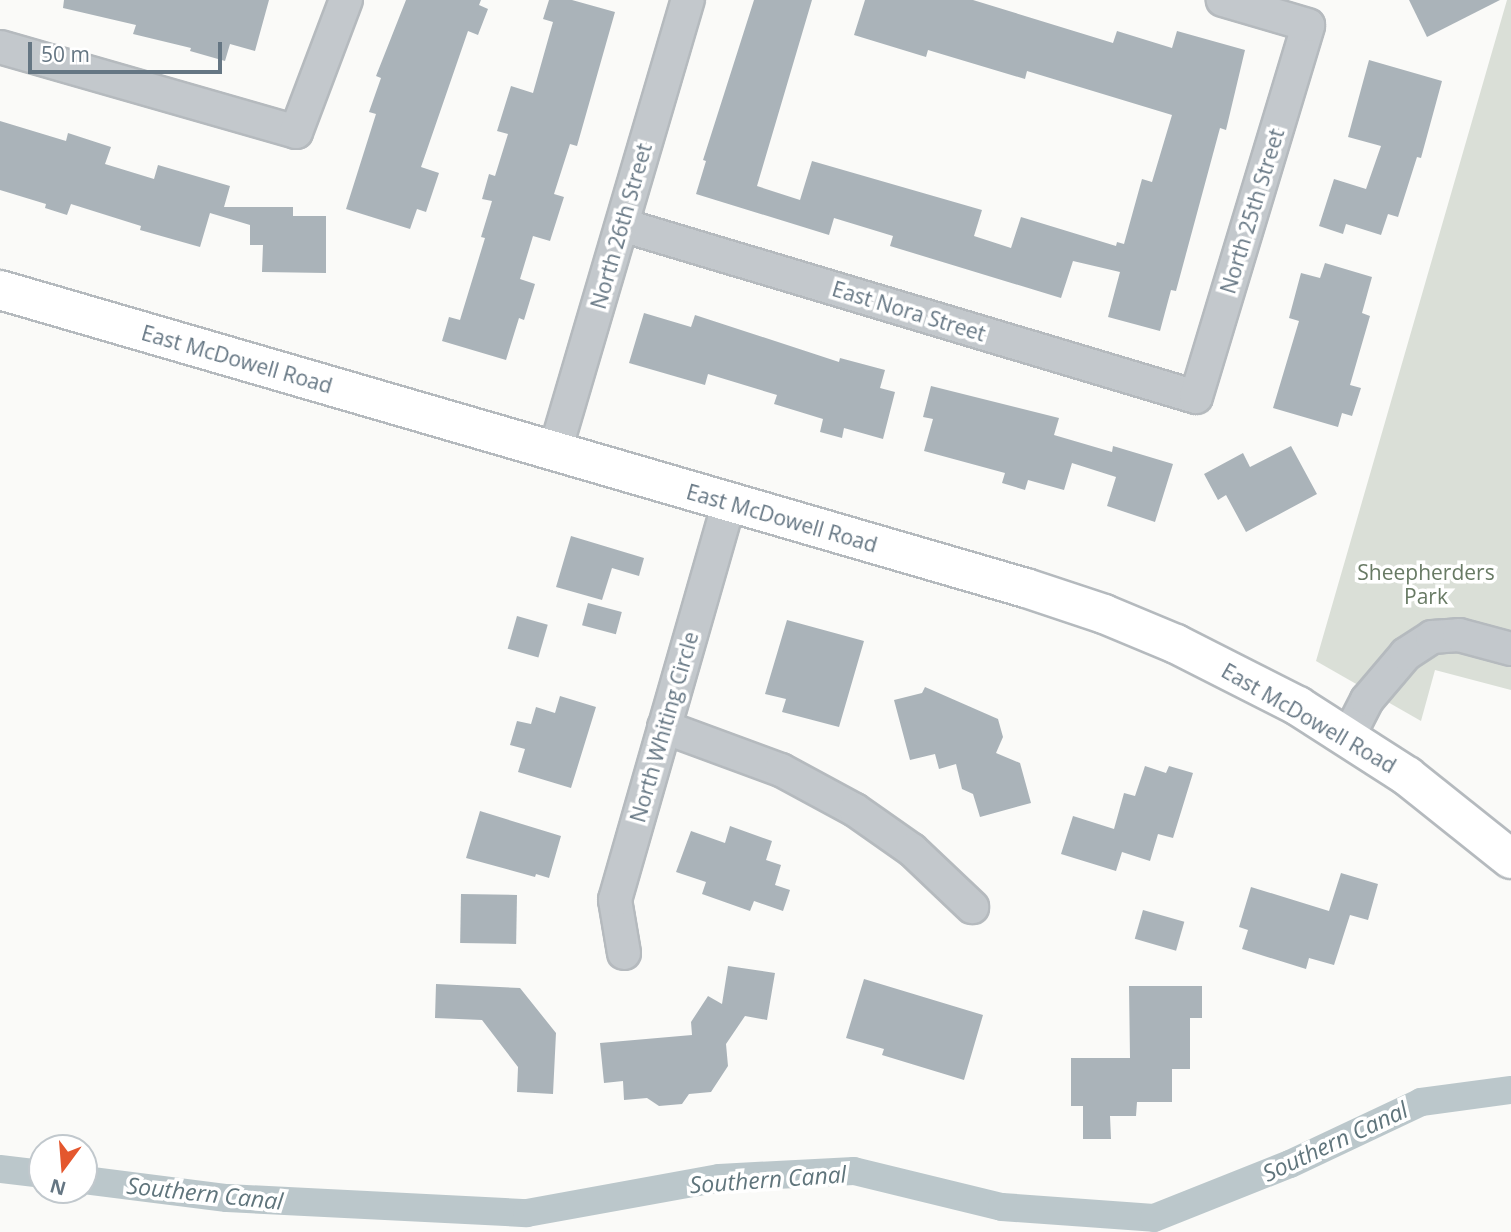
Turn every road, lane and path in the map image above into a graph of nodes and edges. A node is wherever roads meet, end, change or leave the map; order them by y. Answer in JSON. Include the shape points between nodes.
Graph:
{"nodes":[{"id":1,"x":346,"y":0,"type":"edge"},
{"id":2,"x":688,"y":0,"type":"edge"},
{"id":3,"x":1223,"y":0,"type":"edge"},
{"id":4,"x":0,"y":47,"type":"edge"},
{"id":5,"x":622,"y":225,"type":"junction"},
{"id":6,"x":0,"y":290,"type":"edge"},
{"id":7,"x":1196,"y":397,"type":"joint"},
{"id":8,"x":555,"y":451,"type":"junction"},
{"id":9,"x":729,"y":503,"type":"junction"},
{"id":10,"x":1511,"y":649,"type":"edge"},
{"id":11,"x":664,"y":727,"type":"junction"},
{"id":12,"x":1348,"y":737,"type":"junction"},
{"id":13,"x":1511,"y":859,"type":"edge"},
{"id":14,"x":972,"y":907,"type":"dead end"},
{"id":15,"x":624,"y":953,"type":"dead end"}],
"edges":[{"from":1,"to":4,"type":"street","via":[[296,132]]},
{"from":2,"to":5,"type":"street","name":"North 26th Street"},
{"from":3,"to":7,"type":"street","name":"North 25th Street","via":[[1308,25]]},
{"from":5,"to":7,"type":"street","name":"East Nora Street"},
{"from":5,"to":8,"type":"street","name":"North 26th Street"},
{"from":6,"to":8,"type":"main road","name":"East McDowell Road"},
{"from":8,"to":9,"type":"main road","name":"East McDowell Road"},
{"from":9,"to":11,"type":"street","name":"North Whiting Circle"},
{"from":9,"to":12,"type":"main road","name":"East McDowell Road","via":[[1104,614],[1243,677]]},
{"from":10,"to":12,"type":"street","via":[[1459,635],[1432,636],[1406,654],[1367,700]]},
{"from":11,"to":14,"type":"street","via":[[781,770],[855,810],[912,850]]},
{"from":11,"to":15,"type":"street","name":"North Whiting Circle","via":[[615,900]]},
{"from":12,"to":13,"type":"main road","name":"East McDowell Road","via":[[1407,776]]}]}
